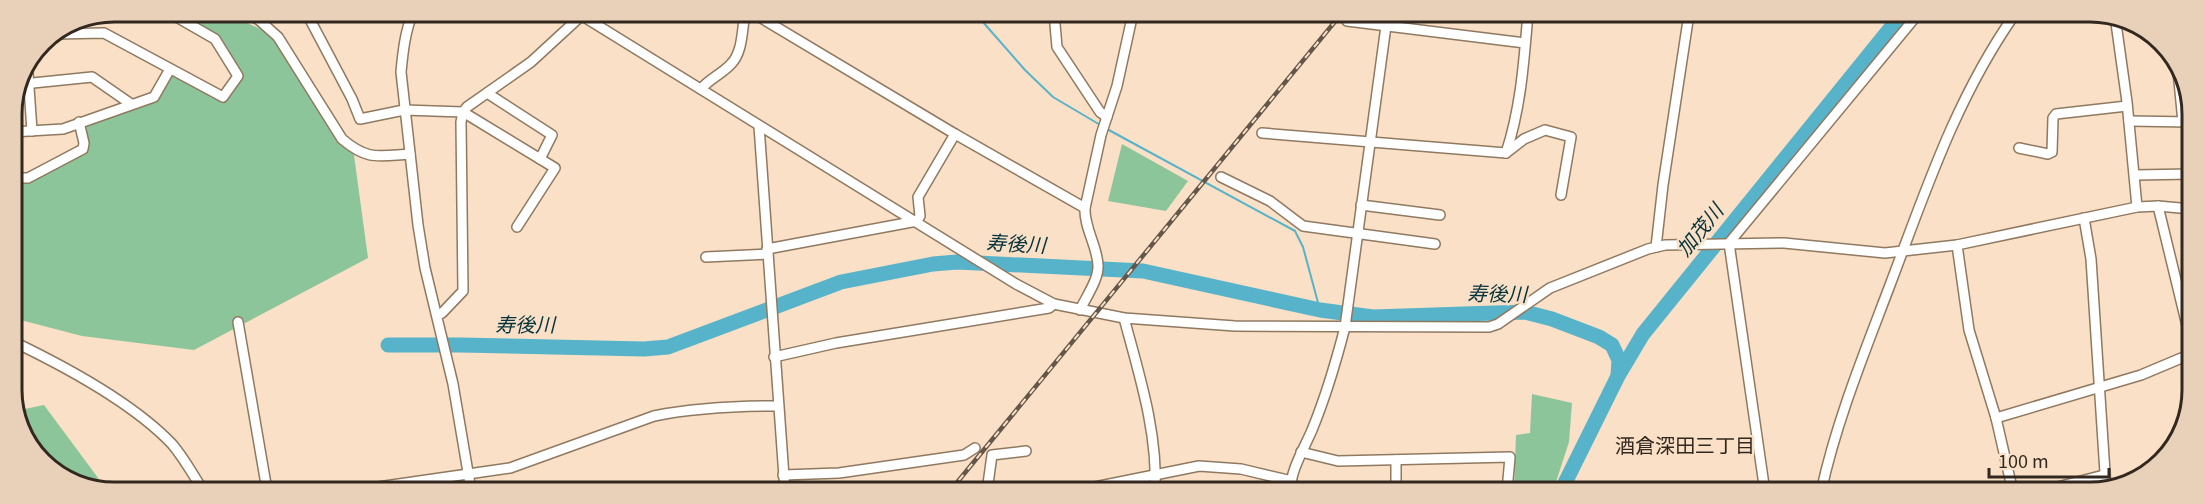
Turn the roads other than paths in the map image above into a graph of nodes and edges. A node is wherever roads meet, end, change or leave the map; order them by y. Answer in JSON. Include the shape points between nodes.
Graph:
{"nodes":[{"id":1,"x":185,"y":22,"type":"edge"},
{"id":2,"x":261,"y":22,"type":"edge"},
{"id":3,"x":311,"y":22,"type":"edge"},
{"id":4,"x":409,"y":22,"type":"edge"},
{"id":5,"x":570,"y":22,"type":"edge"},
{"id":6,"x":591,"y":22,"type":"edge"},
{"id":7,"x":744,"y":22,"type":"edge"},
{"id":8,"x":768,"y":22,"type":"edge"},
{"id":9,"x":1055,"y":22,"type":"edge"},
{"id":10,"x":1131,"y":22,"type":"edge"},
{"id":11,"x":1355,"y":22,"type":"edge"},
{"id":12,"x":1527,"y":22,"type":"edge"},
{"id":13,"x":1688,"y":22,"type":"edge"},
{"id":14,"x":1911,"y":22,"type":"edge"},
{"id":15,"x":2010,"y":22,"type":"edge"},
{"id":16,"x":1386,"y":26,"type":"junction"},
{"id":17,"x":2116,"y":26,"type":"edge"},
{"id":18,"x":71,"y":34,"type":"edge"},
{"id":19,"x":1525,"y":43,"type":"junction"},
{"id":20,"x":170,"y":69,"type":"junction"},
{"id":21,"x":30,"y":80,"type":"edge"},
{"id":22,"x":28,"y":86,"type":"edge"},
{"id":23,"x":700,"y":89,"type":"junction"},
{"id":24,"x":488,"y":93,"type":"junction"},
{"id":25,"x":131,"y":104,"type":"junction"},
{"id":26,"x":2127,"y":106,"type":"junction"},
{"id":27,"x":404,"y":110,"type":"junction"},
{"id":28,"x":463,"y":112,"type":"junction"},
{"id":29,"x":1107,"y":119,"type":"junction"},
{"id":30,"x":2129,"y":121,"type":"junction"},
{"id":31,"x":2182,"y":122,"type":"edge"},
{"id":32,"x":79,"y":123,"type":"junction"},
{"id":33,"x":759,"y":126,"type":"junction"},
{"id":34,"x":23,"y":131,"type":"edge"},
{"id":35,"x":32,"y":131,"type":"junction"},
{"id":36,"x":1262,"y":133,"type":"dead end"},
{"id":37,"x":955,"y":134,"type":"junction"},
{"id":38,"x":1370,"y":141,"type":"junction"},
{"id":39,"x":2019,"y":148,"type":"dead end"},
{"id":40,"x":1506,"y":153,"type":"junction"},
{"id":41,"x":410,"y":154,"type":"junction"},
{"id":42,"x":540,"y":159,"type":"junction"},
{"id":43,"x":2182,"y":174,"type":"edge"},
{"id":44,"x":2135,"y":175,"type":"junction"},
{"id":45,"x":1221,"y":177,"type":"dead end"},
{"id":46,"x":23,"y":178,"type":"edge"},
{"id":47,"x":1560,"y":195,"type":"dead end"},
{"id":48,"x":1361,"y":206,"type":"junction"},
{"id":49,"x":2158,"y":206,"type":"junction"},
{"id":50,"x":2137,"y":207,"type":"junction"},
{"id":51,"x":1085,"y":208,"type":"junction"},
{"id":52,"x":2182,"y":208,"type":"edge"},
{"id":53,"x":1440,"y":214,"type":"dead end"},
{"id":54,"x":2084,"y":218,"type":"junction"},
{"id":55,"x":917,"y":221,"type":"junction"},
{"id":56,"x":517,"y":227,"type":"dead end"},
{"id":57,"x":1358,"y":235,"type":"junction"},
{"id":58,"x":1725,"y":243,"type":"junction"},
{"id":59,"x":1435,"y":244,"type":"dead end"},
{"id":60,"x":1957,"y":245,"type":"junction"},
{"id":61,"x":1656,"y":247,"type":"junction"},
{"id":62,"x":1903,"y":251,"type":"junction"},
{"id":63,"x":767,"y":252,"type":"junction"},
{"id":64,"x":706,"y":257,"type":"dead end"},
{"id":65,"x":1054,"y":304,"type":"junction"},
{"id":66,"x":2182,"y":305,"type":"edge"},
{"id":67,"x":1080,"y":310,"type":"junction"},
{"id":68,"x":436,"y":315,"type":"junction"},
{"id":69,"x":1124,"y":318,"type":"junction"},
{"id":70,"x":238,"y":322,"type":"dead end"},
{"id":71,"x":1346,"y":324,"type":"junction"},
{"id":72,"x":22,"y":346,"type":"edge"},
{"id":73,"x":774,"y":357,"type":"junction"},
{"id":74,"x":2182,"y":358,"type":"edge"},
{"id":75,"x":2100,"y":388,"type":"junction"},
{"id":76,"x":778,"y":406,"type":"junction"},
{"id":77,"x":1996,"y":418,"type":"junction"},
{"id":78,"x":975,"y":448,"type":"dead end"},
{"id":79,"x":1026,"y":451,"type":"dead end"},
{"id":80,"x":1301,"y":452,"type":"junction"},
{"id":81,"x":1396,"y":460,"type":"junction"},
{"id":82,"x":468,"y":473,"type":"junction"},
{"id":83,"x":1156,"y":474,"type":"junction"},
{"id":84,"x":783,"y":475,"type":"junction"},
{"id":85,"x":2104,"y":476,"type":"junction"},
{"id":86,"x":2105,"y":480,"type":"edge"},
{"id":87,"x":1120,"y":481,"type":"edge"},
{"id":88,"x":1156,"y":481,"type":"edge"},
{"id":89,"x":1278,"y":481,"type":"edge"},
{"id":90,"x":1292,"y":481,"type":"edge"},
{"id":91,"x":1396,"y":481,"type":"edge"},
{"id":92,"x":1508,"y":481,"type":"edge"},
{"id":93,"x":1764,"y":481,"type":"edge"},
{"id":94,"x":1824,"y":481,"type":"edge"},
{"id":95,"x":2010,"y":481,"type":"edge"},
{"id":96,"x":2083,"y":481,"type":"edge"},
{"id":97,"x":198,"y":482,"type":"edge"},
{"id":98,"x":266,"y":482,"type":"edge"},
{"id":99,"x":410,"y":482,"type":"edge"},
{"id":100,"x":470,"y":482,"type":"edge"},
{"id":101,"x":784,"y":482,"type":"edge"},
{"id":102,"x":988,"y":482,"type":"edge"}],
"edges":[{"from":1,"to":20,"type":"street","via":[[215,39],[238,76],[223,97]]},
{"from":2,"to":41,"type":"street","via":[[278,37],[342,138],[353,148],[367,155]]},
{"from":3,"to":27,"type":"street","via":[[360,119]]},
{"from":4,"to":27,"type":"street","via":[[401,72]]},
{"from":5,"to":24,"type":"street","via":[[531,62]]},
{"from":6,"to":23,"type":"street"},
{"from":7,"to":23,"type":"street","via":[[738,55]]},
{"from":8,"to":37,"type":"street"},
{"from":9,"to":29,"type":"street","via":[[1057,47]]},
{"from":10,"to":29,"type":"street"},
{"from":11,"to":16,"type":"street"},
{"from":12,"to":19,"type":"street"},
{"from":13,"to":61,"type":"street"},
{"from":14,"to":58,"type":"street"},
{"from":15,"to":62,"type":"street","via":[[1951,126]]},
{"from":16,"to":19,"type":"street"},
{"from":16,"to":38,"type":"street"},
{"from":17,"to":26,"type":"street"},
{"from":18,"to":20,"type":"street","via":[[104,33]]},
{"from":19,"to":40,"type":"street","via":[[1514,129]]},
{"from":20,"to":25,"type":"street","via":[[154,97]]},
{"from":21,"to":25,"type":"street","via":[[92,77]]},
{"from":22,"to":35,"type":"street"},
{"from":23,"to":33,"type":"street"},
{"from":24,"to":28,"type":"street"},
{"from":24,"to":42,"type":"street","via":[[552,135]]},
{"from":25,"to":32,"type":"street"},
{"from":26,"to":30,"type":"street"},
{"from":26,"to":39,"type":"street","via":[[2056,114],[2052,152]]},
{"from":27,"to":28,"type":"street"},
{"from":27,"to":41,"type":"street"},
{"from":28,"to":42,"type":"street"},
{"from":28,"to":68,"type":"street","via":[[463,291]]},
{"from":29,"to":51,"type":"street"},
{"from":30,"to":31,"type":"street"},
{"from":30,"to":44,"type":"street"},
{"from":32,"to":35,"type":"street","via":[[63,129]]},
{"from":32,"to":46,"type":"street","via":[[83,149]]},
{"from":33,"to":55,"type":"street"},
{"from":33,"to":63,"type":"street"},
{"from":34,"to":35,"type":"street"},
{"from":36,"to":38,"type":"street"},
{"from":37,"to":51,"type":"street"},
{"from":37,"to":55,"type":"street","via":[[918,197]]},
{"from":38,"to":40,"type":"street"},
{"from":38,"to":48,"type":"street"},
{"from":40,"to":47,"type":"street","via":[[1545,130],[1571,137]]},
{"from":41,"to":68,"type":"street","via":[[423,257]]},
{"from":42,"to":56,"type":"street","via":[[555,168]]},
{"from":43,"to":44,"type":"street"},
{"from":44,"to":50,"type":"street"},
{"from":45,"to":57,"type":"street","via":[[1270,201],[1303,226]]},
{"from":48,"to":53,"type":"street"},
{"from":48,"to":57,"type":"street"},
{"from":49,"to":50,"type":"street"},
{"from":49,"to":52,"type":"street"},
{"from":49,"to":66,"type":"street"},
{"from":50,"to":54,"type":"street"},
{"from":51,"to":67,"type":"street","via":[[1098,269]]},
{"from":54,"to":60,"type":"street"},
{"from":54,"to":75,"type":"street","via":[[2091,259]]},
{"from":55,"to":63,"type":"street"},
{"from":55,"to":65,"type":"street","via":[[995,272]]},
{"from":57,"to":59,"type":"street"},
{"from":57,"to":71,"type":"street"},
{"from":58,"to":61,"type":"street"},
{"from":58,"to":62,"type":"street"},
{"from":58,"to":93,"type":"street"},
{"from":60,"to":62,"type":"street"},
{"from":60,"to":77,"type":"street","via":[[1969,330]]},
{"from":61,"to":71,"type":"street","via":[[1550,288],[1489,327]]},
{"from":62,"to":94,"type":"street","via":[[1834,440]]},
{"from":63,"to":64,"type":"street"},
{"from":63,"to":73,"type":"street"},
{"from":65,"to":67,"type":"street"},
{"from":65,"to":73,"type":"street","via":[[1039,310]]},
{"from":67,"to":69,"type":"street"},
{"from":68,"to":82,"type":"street"},
{"from":69,"to":71,"type":"street","via":[[1235,326]]},
{"from":69,"to":83,"type":"street","via":[[1152,437]]},
{"from":70,"to":98,"type":"street"},
{"from":71,"to":80,"type":"street","via":[[1327,390]]},
{"from":72,"to":97,"type":"street","via":[[149,422],[174,447]]},
{"from":73,"to":76,"type":"street"},
{"from":74,"to":75,"type":"street"},
{"from":75,"to":77,"type":"street"},
{"from":75,"to":85,"type":"street"},
{"from":76,"to":82,"type":"street","via":[[654,416],[510,468]]},
{"from":76,"to":84,"type":"street"},
{"from":77,"to":95,"type":"street"},
{"from":78,"to":84,"type":"street","via":[[964,455],[879,468]]},
{"from":79,"to":102,"type":"street","via":[[992,455]]},
{"from":80,"to":81,"type":"street","via":[[1338,461]]},
{"from":80,"to":90,"type":"street"},
{"from":81,"to":91,"type":"street"},
{"from":81,"to":92,"type":"street","via":[[1510,457]]},
{"from":82,"to":99,"type":"street"},
{"from":82,"to":100,"type":"street"},
{"from":83,"to":87,"type":"street"},
{"from":83,"to":88,"type":"street"},
{"from":83,"to":89,"type":"street","via":[[1199,466],[1241,469]]},
{"from":84,"to":101,"type":"street"},
{"from":85,"to":86,"type":"street"},
{"from":85,"to":96,"type":"street"}]}
